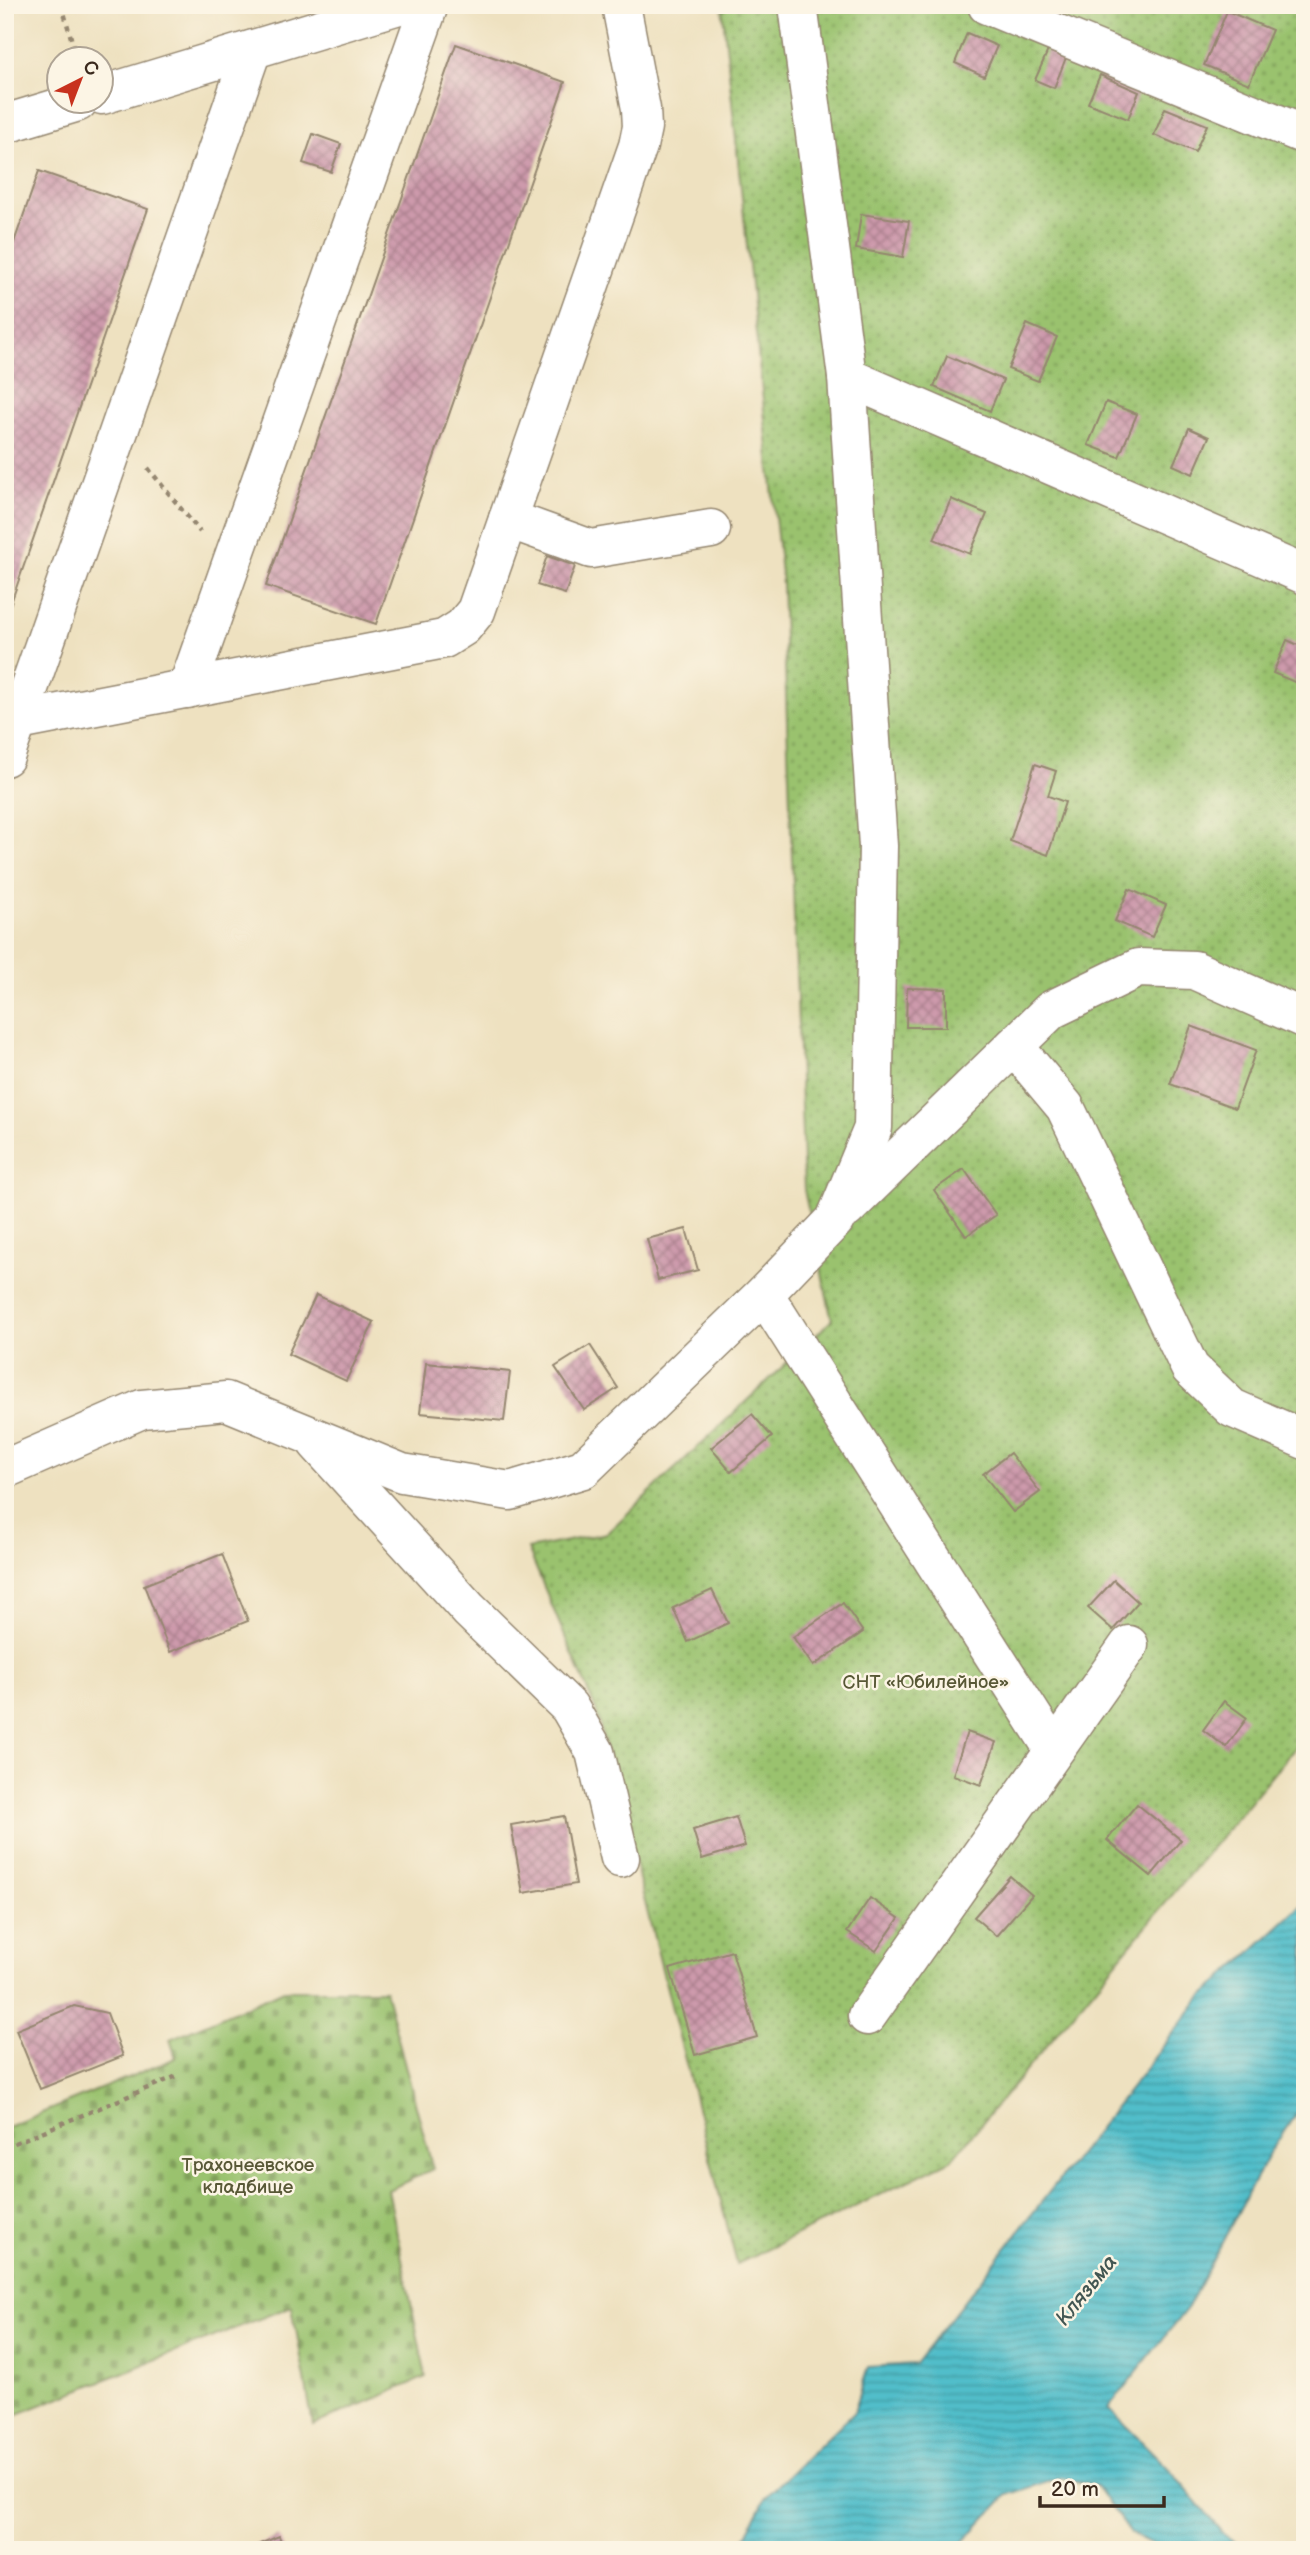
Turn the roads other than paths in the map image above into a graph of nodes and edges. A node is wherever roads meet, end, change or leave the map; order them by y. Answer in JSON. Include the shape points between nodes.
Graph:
{"nodes":[{"id":1,"x":399,"y":5,"type":"edge"},
{"id":2,"x":429,"y":5,"type":"edge"},
{"id":3,"x":621,"y":5,"type":"edge"},
{"id":4,"x":798,"y":5,"type":"edge"},
{"id":5,"x":987,"y":5,"type":"edge"},
{"id":6,"x":252,"y":50,"type":"junction"},
{"id":7,"x":116,"y":90,"type":"edge"},
{"id":8,"x":46,"y":112,"type":"edge"},
{"id":9,"x":5,"y":124,"type":"edge"},
{"id":10,"x":1305,"y":135,"type":"edge"},
{"id":11,"x":847,"y":377,"type":"junction"},
{"id":12,"x":508,"y":519,"type":"junction"},
{"id":13,"x":711,"y":529,"type":"dead end"},
{"id":14,"x":1305,"y":575,"type":"edge"},
{"id":15,"x":187,"y":688,"type":"junction"},
{"id":16,"x":11,"y":719,"type":"edge"},
{"id":17,"x":5,"y":757,"type":"edge"},
{"id":18,"x":1305,"y":1018,"type":"edge"},
{"id":19,"x":1014,"y":1046,"type":"junction"},
{"id":20,"x":835,"y":1220,"type":"junction"},
{"id":21,"x":764,"y":1294,"type":"junction"},
{"id":22,"x":310,"y":1436,"type":"junction"},
{"id":23,"x":1305,"y":1440,"type":"edge"},
{"id":24,"x":5,"y":1469,"type":"edge"},
{"id":25,"x":1129,"y":1645,"type":"dead end"},
{"id":26,"x":1054,"y":1750,"type":"junction"},
{"id":27,"x":620,"y":1858,"type":"dead end"},
{"id":28,"x":867,"y":2016,"type":"dead end"}],
"edges":[{"from":1,"to":6,"type":"street"},
{"from":2,"to":15,"type":"street"},
{"from":3,"to":12,"type":"street","via":[[641,109],[638,146]]},
{"from":4,"to":11,"type":"street"},
{"from":5,"to":10,"type":"street"},
{"from":6,"to":7,"type":"street"},
{"from":6,"to":16,"type":"street","via":[[119,432]]},
{"from":8,"to":9,"type":"street"},
{"from":11,"to":14,"type":"street"},
{"from":11,"to":20,"type":"street","via":[[878,846],[873,1128]]},
{"from":12,"to":13,"type":"street","via":[[591,549]]},
{"from":12,"to":15,"type":"street","via":[[477,611],[444,639]]},
{"from":15,"to":16,"type":"street"},
{"from":16,"to":17,"type":"street"},
{"from":18,"to":19,"type":"street","via":[[1194,970],[1138,968],[1051,1010]]},
{"from":19,"to":20,"type":"street"},
{"from":19,"to":23,"type":"street","via":[[1066,1107],[1189,1368],[1232,1408]]},
{"from":20,"to":21,"type":"street"},
{"from":21,"to":22,"type":"street","via":[[583,1469],[571,1473],[510,1491],[402,1473]]},
{"from":21,"to":26,"type":"street"},
{"from":22,"to":24,"type":"street","via":[[226,1401],[142,1409]]},
{"from":22,"to":27,"type":"street","via":[[469,1610],[569,1707],[594,1752]]},
{"from":25,"to":26,"type":"street"},
{"from":26,"to":28,"type":"street"}]}
